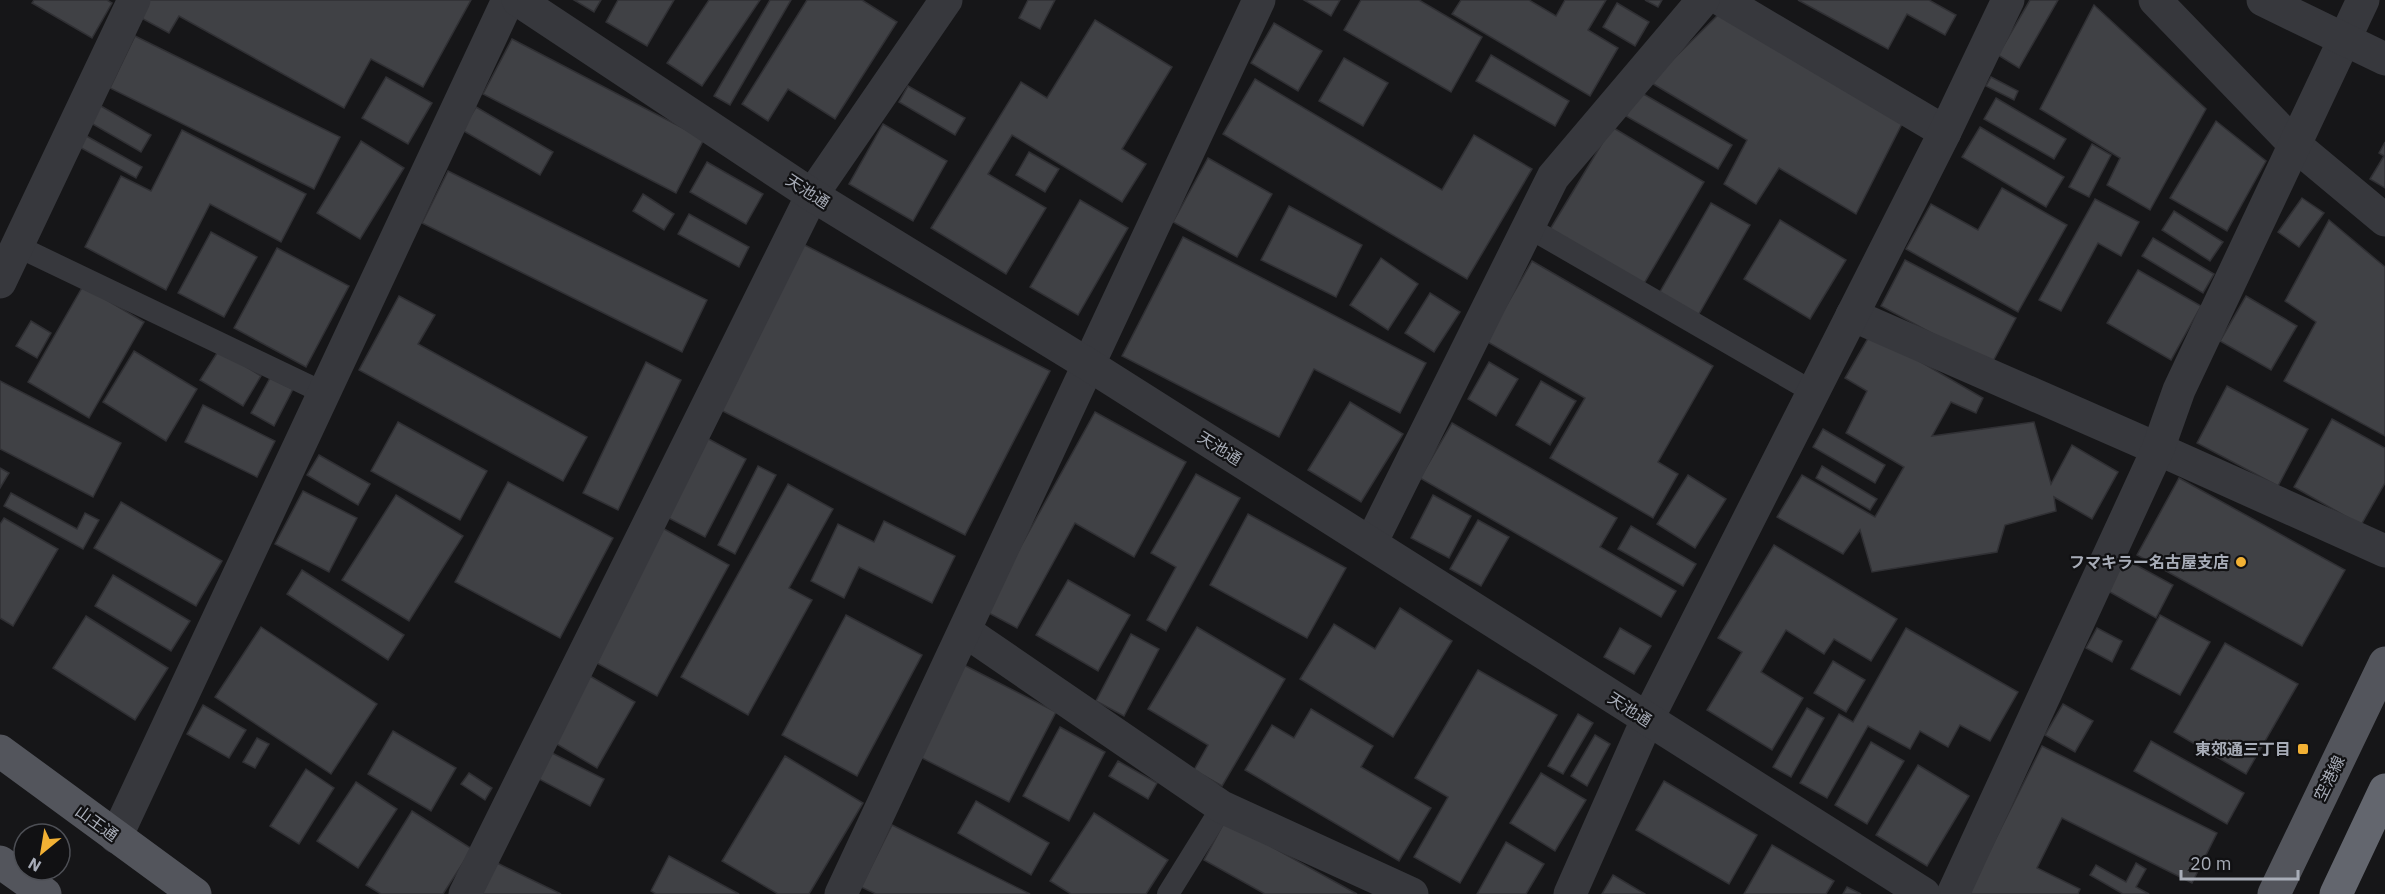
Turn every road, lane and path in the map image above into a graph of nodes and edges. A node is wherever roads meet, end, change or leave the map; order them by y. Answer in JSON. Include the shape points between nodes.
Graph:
{"nodes":[{"id":1,"x":134,"y":0,"type":"edge"},
{"id":2,"x":508,"y":0,"type":"edge"},
{"id":3,"x":518,"y":0,"type":"edge"},
{"id":4,"x":946,"y":0,"type":"edge"},
{"id":5,"x":1259,"y":0,"type":"edge"},
{"id":6,"x":1703,"y":0,"type":"edge"},
{"id":7,"x":1722,"y":0,"type":"edge"},
{"id":8,"x":2008,"y":0,"type":"edge"},
{"id":9,"x":2155,"y":0,"type":"edge"},
{"id":10,"x":2263,"y":0,"type":"edge"},
{"id":11,"x":2363,"y":0,"type":"edge"},
{"id":12,"x":2343,"y":39,"type":"junction"},
{"id":13,"x":2385,"y":59,"type":"edge"},
{"id":14,"x":1945,"y":132,"type":"junction"},
{"id":15,"x":2295,"y":145,"type":"junction"},
{"id":16,"x":812,"y":195,"type":"junction"},
{"id":17,"x":2385,"y":220,"type":"edge"},
{"id":18,"x":1528,"y":227,"type":"junction"},
{"id":19,"x":17,"y":246,"type":"junction"},
{"id":20,"x":0,"y":282,"type":"edge"},
{"id":21,"x":1852,"y":315,"type":"junction"},
{"id":22,"x":1089,"y":365,"type":"junction"},
{"id":23,"x":324,"y":393,"type":"junction"},
{"id":24,"x":1813,"y":393,"type":"junction"},
{"id":25,"x":2158,"y":449,"type":"junction"},
{"id":26,"x":1371,"y":543,"type":"junction"},
{"id":27,"x":2385,"y":551,"type":"edge"},
{"id":28,"x":965,"y":631,"type":"junction"},
{"id":29,"x":2385,"y":663,"type":"edge"},
{"id":30,"x":1647,"y":720,"type":"junction"},
{"id":31,"x":0,"y":751,"type":"edge"},
{"id":32,"x":2385,"y":790,"type":"edge"},
{"id":33,"x":1222,"y":807,"type":"junction"},
{"id":34,"x":116,"y":837,"type":"junction"},
{"id":35,"x":0,"y":862,"type":"edge"},
{"id":36,"x":45,"y":894,"type":"edge"},
{"id":37,"x":195,"y":894,"type":"edge"},
{"id":38,"x":465,"y":894,"type":"edge"},
{"id":39,"x":841,"y":894,"type":"edge"},
{"id":40,"x":1168,"y":894,"type":"edge"},
{"id":41,"x":1412,"y":894,"type":"edge"},
{"id":42,"x":1570,"y":894,"type":"edge"},
{"id":43,"x":1924,"y":894,"type":"edge"},
{"id":44,"x":1953,"y":894,"type":"edge"},
{"id":45,"x":2274,"y":894,"type":"edge"},
{"id":46,"x":2336,"y":894,"type":"edge"}],
"edges":[{"from":1,"to":19,"type":"street"},
{"from":2,"to":23,"type":"street"},
{"from":3,"to":16,"type":"street","name":"天池通"},
{"from":4,"to":16,"type":"street"},
{"from":5,"to":22,"type":"street"},
{"from":6,"to":18,"type":"street","via":[[1552,177]]},
{"from":7,"to":14,"type":"street"},
{"from":8,"to":14,"type":"street"},
{"from":9,"to":15,"type":"street"},
{"from":10,"to":12,"type":"street"},
{"from":11,"to":12,"type":"street"},
{"from":12,"to":13,"type":"street"},
{"from":12,"to":15,"type":"street"},
{"from":14,"to":21,"type":"street"},
{"from":15,"to":17,"type":"street"},
{"from":15,"to":25,"type":"street","via":[[2179,390]]},
{"from":16,"to":22,"type":"street","name":"天池通"},
{"from":16,"to":38,"type":"street"},
{"from":18,"to":24,"type":"lane"},
{"from":18,"to":26,"type":"street"},
{"from":19,"to":20,"type":"street"},
{"from":19,"to":23,"type":"lane"},
{"from":21,"to":24,"type":"street"},
{"from":21,"to":25,"type":"street"},
{"from":22,"to":26,"type":"street","name":"天池通"},
{"from":22,"to":28,"type":"street"},
{"from":23,"to":34,"type":"street"},
{"from":24,"to":30,"type":"street"},
{"from":25,"to":27,"type":"street"},
{"from":25,"to":44,"type":"street"},
{"from":26,"to":30,"type":"street","name":"天池通"},
{"from":28,"to":33,"type":"street"},
{"from":28,"to":39,"type":"street"},
{"from":29,"to":45,"type":"main road","name":"空港線"},
{"from":30,"to":42,"type":"street"},
{"from":30,"to":43,"type":"street","name":"天池通"},
{"from":31,"to":34,"type":"main road","name":"山王通"},
{"from":32,"to":46,"type":"highway"},
{"from":33,"to":40,"type":"lane"},
{"from":33,"to":41,"type":"street"},
{"from":34,"to":37,"type":"main road","name":"山王通"},
{"from":35,"to":36,"type":"main road"}]}
